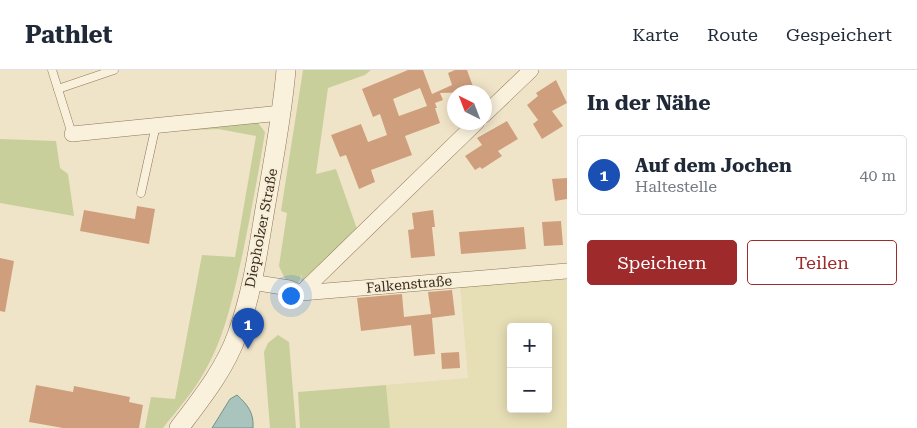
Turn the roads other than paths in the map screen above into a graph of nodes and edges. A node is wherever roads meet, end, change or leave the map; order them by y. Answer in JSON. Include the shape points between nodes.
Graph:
{"nodes":[{"id":1,"x":52,"y":70,"type":"edge"},
{"id":2,"x":114,"y":70,"type":"edge"},
{"id":3,"x":286,"y":70,"type":"edge"},
{"id":4,"x":297,"y":70,"type":"edge"},
{"id":5,"x":531,"y":70,"type":"edge"},
{"id":6,"x":58,"y":89,"type":"junction"},
{"id":7,"x":492,"y":107,"type":"edge"},
{"id":8,"x":281,"y":113,"type":"junction"},
{"id":9,"x":156,"y":125,"type":"junction"},
{"id":10,"x":469,"y":130,"type":"edge"},
{"id":11,"x":72,"y":134,"type":"joint"},
{"id":12,"x":141,"y":193,"type":"dead end"},
{"id":13,"x":567,"y":271,"type":"edge"},
{"id":14,"x":258,"y":283,"type":"junction"},
{"id":15,"x":301,"y":293,"type":"junction"},
{"id":16,"x":179,"y":428,"type":"edge"},
{"id":17,"x":192,"y":428,"type":"edge"}],
"edges":[{"from":1,"to":6,"type":"lane"},
{"from":2,"to":6,"type":"lane"},
{"from":3,"to":8,"type":"street","name":"Diepholzer Straße"},
{"from":4,"to":14,"type":"street","name":"Diepholzer Straße","via":[[294,106]]},
{"from":5,"to":7,"type":"street"},
{"from":6,"to":11,"type":"lane"},
{"from":8,"to":9,"type":"street"},
{"from":8,"to":14,"type":"street","name":"Diepholzer Straße"},
{"from":9,"to":11,"type":"street"},
{"from":9,"to":12,"type":"lane"},
{"from":10,"to":15,"type":"street"},
{"from":13,"to":15,"type":"street","name":"Falkenstraße"},
{"from":14,"to":15,"type":"street","name":"Falkenstraße"},
{"from":14,"to":16,"type":"street","name":"Diepholzer Straße","via":[[221,368]]},
{"from":14,"to":17,"type":"street","name":"Diepholzer Straße","via":[[247,339],[236,364]]}]}
